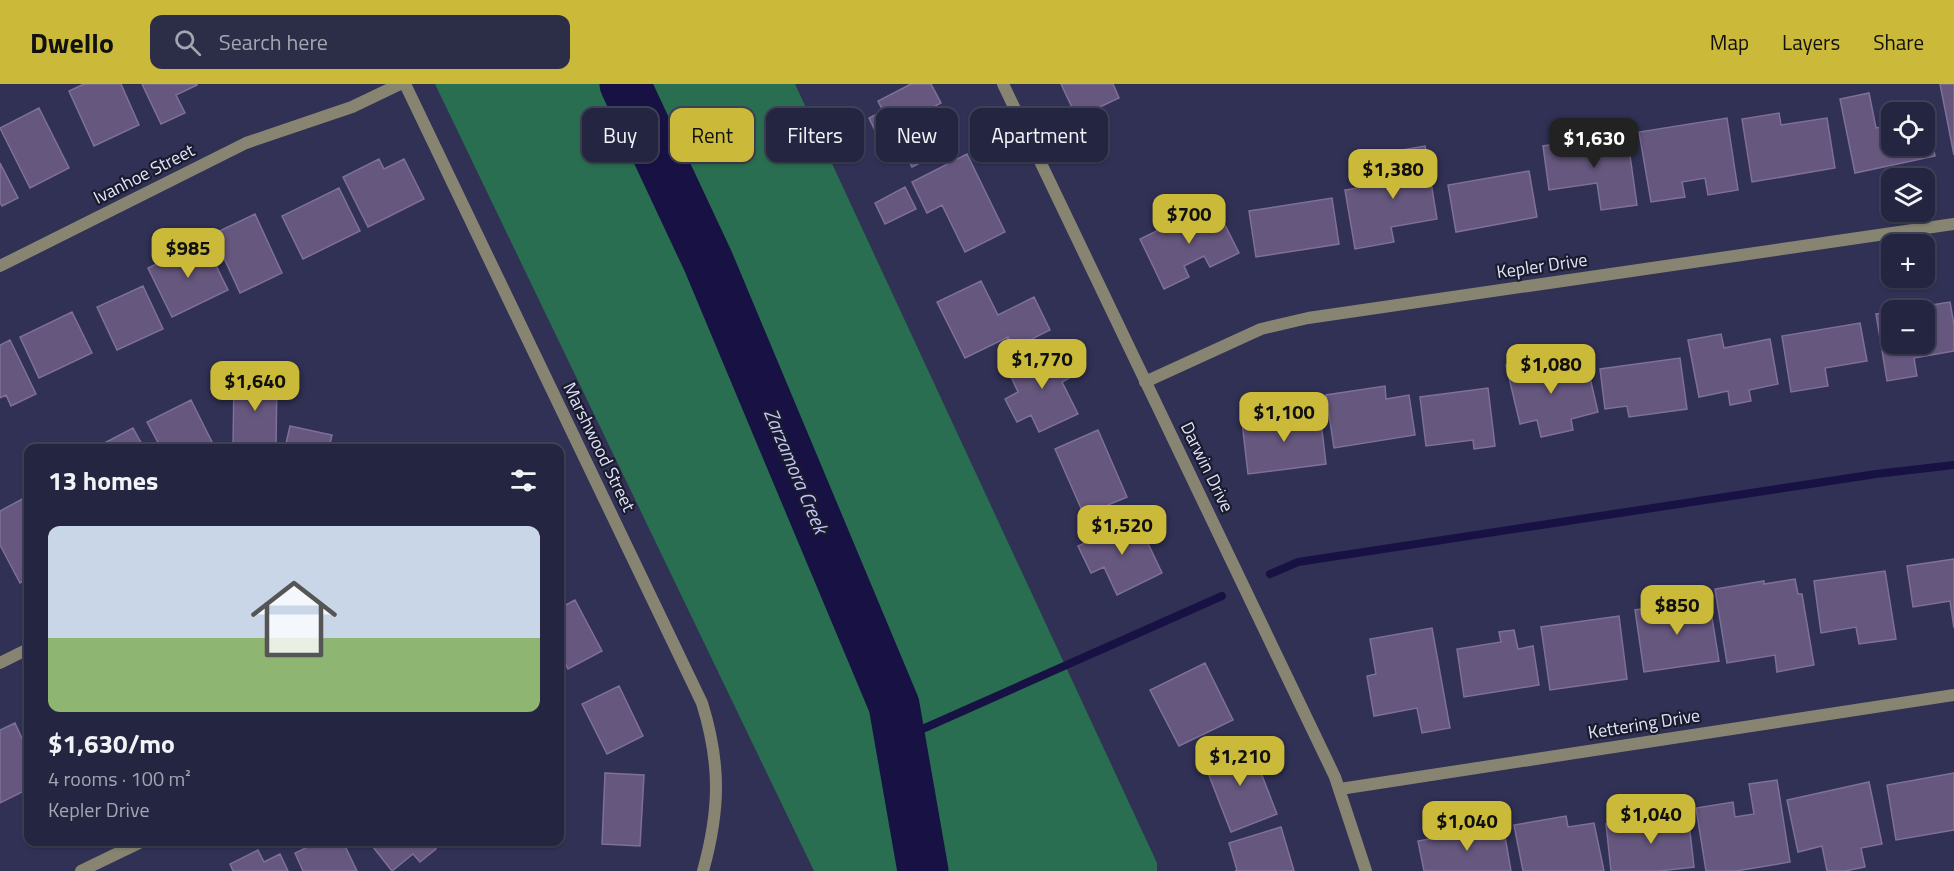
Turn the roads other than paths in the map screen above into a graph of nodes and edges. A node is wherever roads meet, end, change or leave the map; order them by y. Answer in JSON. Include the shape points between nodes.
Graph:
{"nodes":[{"id":1,"x":400,"y":84,"type":"edge"},
{"id":2,"x":405,"y":84,"type":"edge"},
{"id":3,"x":1003,"y":84,"type":"edge"},
{"id":4,"x":1954,"y":224,"type":"edge"},
{"id":5,"x":0,"y":266,"type":"edge"},
{"id":6,"x":1146,"y":382,"type":"junction"},
{"id":7,"x":24,"y":651,"type":"edge"},
{"id":8,"x":0,"y":663,"type":"edge"},
{"id":9,"x":1954,"y":695,"type":"edge"},
{"id":10,"x":1340,"y":789,"type":"junction"},
{"id":11,"x":133,"y":846,"type":"edge"},
{"id":12,"x":81,"y":871,"type":"edge"},
{"id":13,"x":703,"y":871,"type":"edge"},
{"id":14,"x":1366,"y":871,"type":"edge"}],
"edges":[{"from":1,"to":5,"type":"street","name":"Ivanhoe Street","via":[[352,107],[246,143]]},
{"from":2,"to":13,"type":"street","name":"Marshwood Street","via":[[702,703],[714,747],[718,784],[712,837]]},
{"from":3,"to":6,"type":"street","name":"Darwin Drive"},
{"from":4,"to":6,"type":"street","name":"Kepler Drive","via":[[1308,318],[1261,329]]},
{"from":6,"to":10,"type":"street","name":"Darwin Drive"},
{"from":7,"to":8,"type":"street"},
{"from":9,"to":10,"type":"street","name":"Kettering Drive"},
{"from":10,"to":14,"type":"street","name":"Darwin Drive"},
{"from":11,"to":12,"type":"street"}]}
